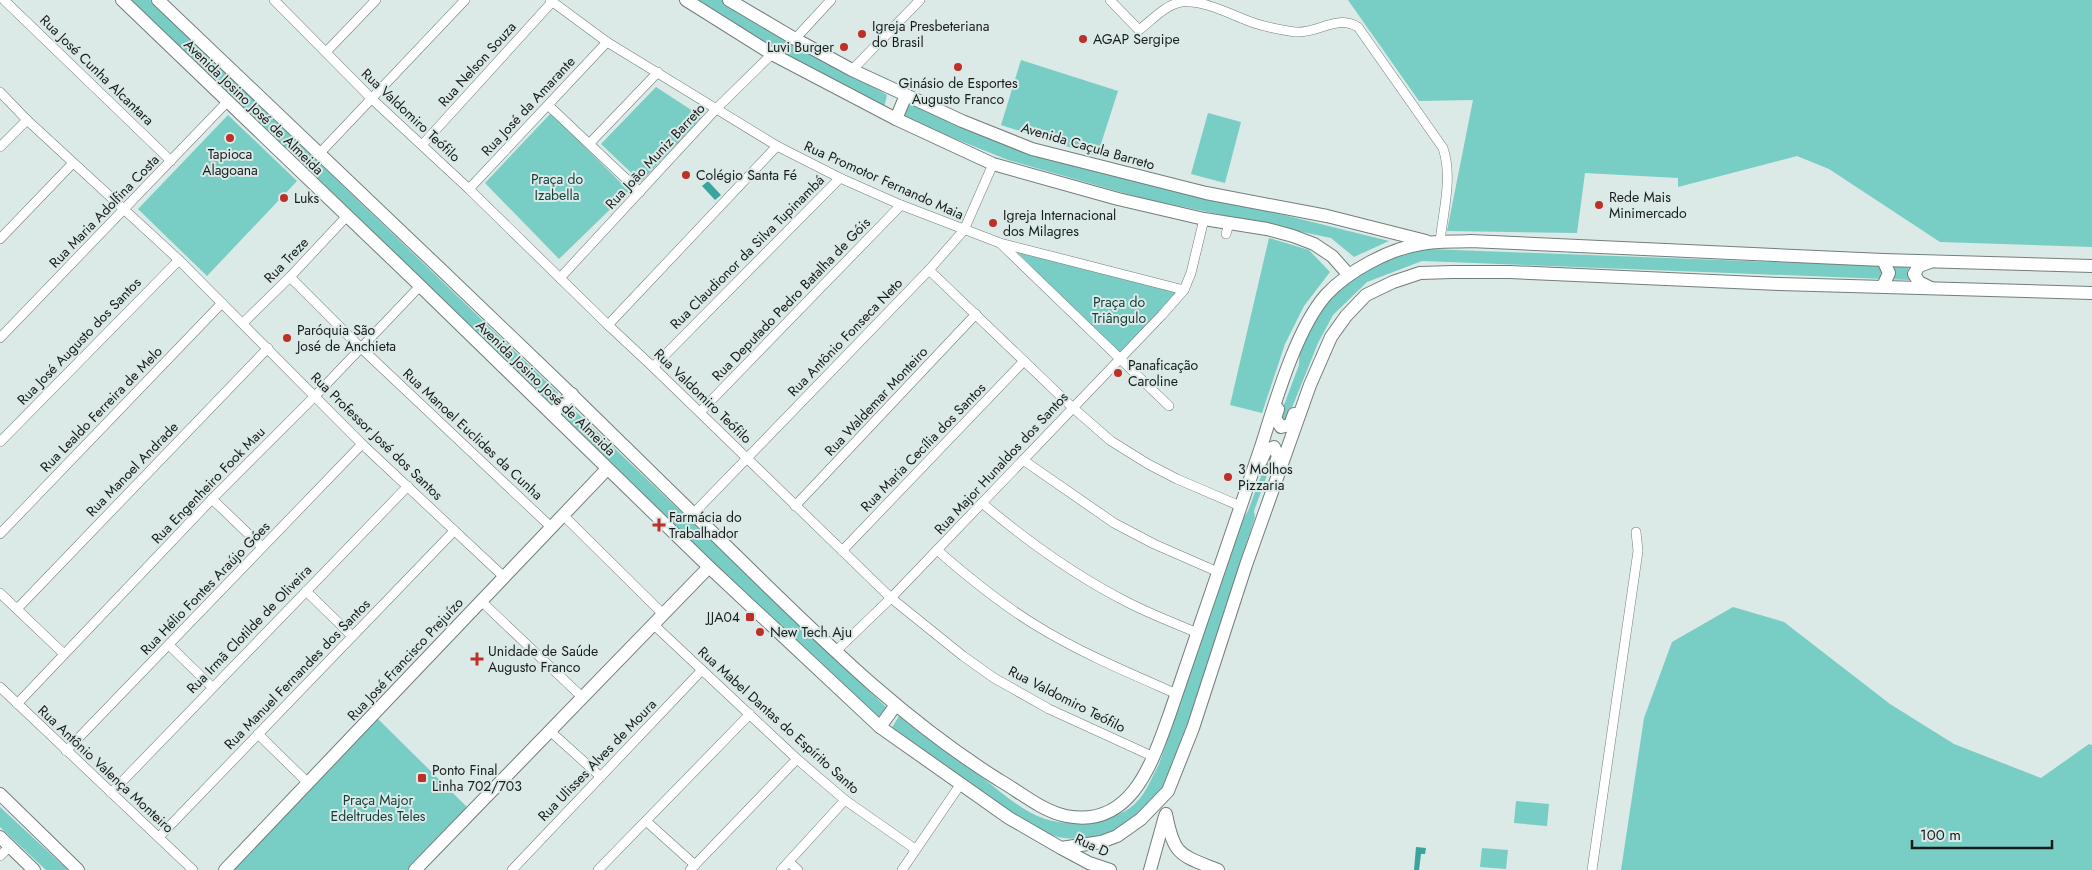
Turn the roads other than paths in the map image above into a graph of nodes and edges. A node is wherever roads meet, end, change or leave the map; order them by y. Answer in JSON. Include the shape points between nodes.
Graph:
{"nodes":[{"id":1,"x":4,"y":0,"type":"edge"},
{"id":2,"x":122,"y":0,"type":"edge"},
{"id":3,"x":158,"y":0,"type":"edge"},
{"id":4,"x":376,"y":0,"type":"edge"},
{"id":5,"x":466,"y":0,"type":"edge"},
{"id":6,"x":686,"y":0,"type":"edge"},
{"id":7,"x":729,"y":0,"type":"edge"},
{"id":8,"x":831,"y":0,"type":"edge"},
{"id":9,"x":920,"y":0,"type":"edge"},
{"id":10,"x":1110,"y":0,"type":"edge"},
{"id":11,"x":552,"y":1,"type":"edge"},
{"id":12,"x":280,"y":2,"type":"edge"},
{"id":13,"x":794,"y":40,"type":"junction"},
{"id":14,"x":607,"y":42,"type":"junction"},
{"id":15,"x":326,"y":52,"type":"junction"},
{"id":16,"x":772,"y":54,"type":"junction"},
{"id":17,"x":852,"y":70,"type":"junction"},
{"id":18,"x":658,"y":72,"type":"junction"},
{"id":19,"x":0,"y":92,"type":"edge"},
{"id":20,"x":906,"y":95,"type":"junction"},
{"id":21,"x":372,"y":99,"type":"junction"},
{"id":22,"x":227,"y":102,"type":"junction"},
{"id":23,"x":548,"y":106,"type":"junction"},
{"id":24,"x":717,"y":108,"type":"junction"},
{"id":25,"x":896,"y":119,"type":"junction"},
{"id":26,"x":27,"y":120,"type":"junction"},
{"id":27,"x":590,"y":143,"type":"junction"},
{"id":28,"x":422,"y":145,"type":"junction"},
{"id":29,"x":777,"y":146,"type":"junction"},
{"id":30,"x":0,"y":147,"type":"edge"},
{"id":31,"x":319,"y":154,"type":"junction"},
{"id":32,"x":171,"y":161,"type":"junction"},
{"id":33,"x":73,"y":163,"type":"junction"},
{"id":34,"x":993,"y":164,"type":"junction"},
{"id":35,"x":840,"y":178,"type":"junction"},
{"id":36,"x":469,"y":189,"type":"junction"},
{"id":37,"x":640,"y":192,"type":"junction"},
{"id":38,"x":901,"y":205,"type":"junction"},
{"id":39,"x":125,"y":209,"type":"junction"},
{"id":40,"x":347,"y":216,"type":"junction"},
{"id":41,"x":1204,"y":219,"type":"junction"},
{"id":42,"x":964,"y":230,"type":"junction"},
{"id":43,"x":0,"y":239,"type":"edge"},
{"id":44,"x":1438,"y":242,"type":"junction"},
{"id":45,"x":1000,"y":243,"type":"junction"},
{"id":46,"x":179,"y":260,"type":"junction"},
{"id":47,"x":1884,"y":260,"type":"junction"},
{"id":48,"x":1930,"y":262,"type":"junction"},
{"id":49,"x":2092,"y":266,"type":"edge"},
{"id":50,"x":930,"y":270,"type":"junction"},
{"id":51,"x":1348,"y":275,"type":"junction"},
{"id":52,"x":290,"y":277,"type":"junction"},
{"id":53,"x":560,"y":278,"type":"junction"},
{"id":54,"x":420,"y":286,"type":"junction"},
{"id":55,"x":1883,"y":286,"type":"junction"},
{"id":56,"x":1184,"y":290,"type":"junction"},
{"id":57,"x":1934,"y":290,"type":"junction"},
{"id":58,"x":2092,"y":293,"type":"edge"},
{"id":59,"x":222,"y":302,"type":"junction"},
{"id":60,"x":976,"y":314,"type":"junction"},
{"id":61,"x":243,"y":323,"type":"junction"},
{"id":62,"x":608,"y":325,"type":"junction"},
{"id":63,"x":0,"y":338,"type":"edge"},
{"id":64,"x":360,"y":347,"type":"junction"},
{"id":65,"x":268,"y":348,"type":"junction"},
{"id":66,"x":1119,"y":359,"type":"junction"},
{"id":67,"x":1024,"y":361,"type":"junction"},
{"id":68,"x":1291,"y":363,"type":"junction"},
{"id":69,"x":1318,"y":365,"type":"junction"},
{"id":70,"x":653,"y":367,"type":"junction"},
{"id":71,"x":572,"y":394,"type":"junction"},
{"id":72,"x":315,"y":396,"type":"junction"},
{"id":73,"x":1169,"y":406,"type":"dead end"},
{"id":74,"x":1072,"y":407,"type":"junction"},
{"id":75,"x":700,"y":412,"type":"junction"},
{"id":76,"x":552,"y":414,"type":"junction"},
{"id":77,"x":0,"y":442,"type":"edge"},
{"id":78,"x":362,"y":444,"type":"junction"},
{"id":79,"x":747,"y":458,"type":"junction"},
{"id":80,"x":1022,"y":460,"type":"junction"},
{"id":81,"x":607,"y":469,"type":"junction"},
{"id":82,"x":408,"y":486,"type":"junction"},
{"id":83,"x":212,"y":499,"type":"junction"},
{"id":84,"x":982,"y":502,"type":"junction"},
{"id":85,"x":795,"y":506,"type":"junction"},
{"id":86,"x":1240,"y":506,"type":"junction"},
{"id":87,"x":694,"y":513,"type":"junction"},
{"id":88,"x":563,"y":515,"type":"junction"},
{"id":89,"x":1264,"y":516,"type":"junction"},
{"id":90,"x":551,"y":527,"type":"junction"},
{"id":91,"x":454,"y":531,"type":"junction"},
{"id":92,"x":1636,"y":532,"type":"dead end"},
{"id":93,"x":0,"y":534,"type":"edge"},
{"id":94,"x":262,"y":548,"type":"junction"},
{"id":95,"x":937,"y":550,"type":"junction"},
{"id":96,"x":842,"y":551,"type":"junction"},
{"id":97,"x":708,"y":567,"type":"junction"},
{"id":98,"x":1218,"y":572,"type":"junction"},
{"id":99,"x":504,"y":577,"type":"junction"},
{"id":100,"x":306,"y":591,"type":"junction"},
{"id":101,"x":0,"y":593,"type":"edge"},
{"id":102,"x":891,"y":598,"type":"junction"},
{"id":103,"x":481,"y":601,"type":"junction"},
{"id":104,"x":17,"y":610,"type":"junction"},
{"id":105,"x":664,"y":615,"type":"junction"},
{"id":106,"x":653,"y":624,"type":"junction"},
{"id":107,"x":1198,"y":633,"type":"junction"},
{"id":108,"x":352,"y":636,"type":"junction"},
{"id":109,"x":169,"y":645,"type":"junction"},
{"id":110,"x":834,"y":652,"type":"junction"},
{"id":111,"x":64,"y":654,"type":"junction"},
{"id":112,"x":702,"y":670,"type":"junction"},
{"id":113,"x":212,"y":686,"type":"junction"},
{"id":114,"x":0,"y":687,"type":"edge"},
{"id":115,"x":1177,"y":694,"type":"junction"},
{"id":116,"x":582,"y":697,"type":"junction"},
{"id":117,"x":17,"y":704,"type":"junction"},
{"id":118,"x":896,"y":706,"type":"junction"},
{"id":119,"x":750,"y":714,"type":"junction"},
{"id":120,"x":880,"y":727,"type":"junction"},
{"id":121,"x":550,"y":730,"type":"junction"},
{"id":122,"x":258,"y":734,"type":"junction"},
{"id":123,"x":66,"y":751,"type":"junction"},
{"id":124,"x":1154,"y":757,"type":"junction"},
{"id":125,"x":797,"y":759,"type":"junction"},
{"id":126,"x":601,"y":777,"type":"junction"},
{"id":127,"x":307,"y":782,"type":"junction"},
{"id":128,"x":960,"y":785,"type":"junction"},
{"id":129,"x":1168,"y":791,"type":"junction"},
{"id":130,"x":111,"y":792,"type":"junction"},
{"id":131,"x":0,"y":794,"type":"edge"},
{"id":132,"x":845,"y":800,"type":"junction"},
{"id":133,"x":1166,"y":814,"type":"junction"},
{"id":134,"x":646,"y":821,"type":"junction"},
{"id":135,"x":0,"y":837,"type":"edge"},
{"id":136,"x":159,"y":837,"type":"junction"},
{"id":137,"x":10,"y":846,"type":"junction"},
{"id":138,"x":1061,"y":848,"type":"junction"},
{"id":139,"x":915,"y":849,"type":"junction"},
{"id":140,"x":0,"y":856,"type":"edge"},
{"id":141,"x":789,"y":862,"type":"junction"},
{"id":142,"x":692,"y":868,"type":"edge"},
{"id":143,"x":34,"y":870,"type":"edge"},
{"id":144,"x":78,"y":870,"type":"edge"},
{"id":145,"x":193,"y":870,"type":"edge"},
{"id":146,"x":225,"y":870,"type":"edge"},
{"id":147,"x":415,"y":870,"type":"edge"},
{"id":148,"x":512,"y":870,"type":"edge"},
{"id":149,"x":598,"y":870,"type":"edge"},
{"id":150,"x":781,"y":870,"type":"edge"},
{"id":151,"x":798,"y":870,"type":"edge"},
{"id":152,"x":902,"y":870,"type":"edge"},
{"id":153,"x":1110,"y":870,"type":"edge"},
{"id":154,"x":1150,"y":870,"type":"edge"},
{"id":155,"x":1218,"y":870,"type":"edge"},
{"id":156,"x":1592,"y":870,"type":"edge"}],
"edges":[{"from":1,"to":32,"type":"street","name":"Rua José Cunha Alcantara"},
{"from":2,"to":22,"type":"main road","name":"Avenida Josino José de Almeida"},
{"from":3,"to":31,"type":"main road","name":"Avenida Josino José de Almeida"},
{"from":4,"to":15,"type":"street"},
{"from":5,"to":21,"type":"street"},
{"from":6,"to":16,"type":"main road"},
{"from":7,"to":13,"type":"main road","name":"Avenida Caçula Barreto"},
{"from":8,"to":13,"type":"street"},
{"from":9,"to":17,"type":"street"},
{"from":10,"to":44,"type":"street","via":[[1139,30],[1170,6],[1194,1],[1255,23],[1296,32],[1345,21],[1358,27],[1443,148],[1448,174]]},
{"from":11,"to":14,"type":"street","name":"Rua Promotor Fernando Maia"},
{"from":11,"to":28,"type":"street","name":"Rua Nelson Souza"},
{"from":12,"to":15,"type":"street","name":"Rua Valdomiro Teófilo"},
{"from":13,"to":17,"type":"main road","name":"Avenida Caçula Barreto"},
{"from":14,"to":18,"type":"street","name":"Rua Promotor Fernando Maia"},
{"from":14,"to":23,"type":"street","name":"Rua José da Amarante"},
{"from":15,"to":21,"type":"street","name":"Rua Valdomiro Teófilo"},
{"from":16,"to":24,"type":"street","name":"Rua João Muniz Barreto"},
{"from":16,"to":25,"type":"main road"},
{"from":17,"to":20,"type":"main road","name":"Avenida Caçula Barreto"},
{"from":18,"to":24,"type":"street","name":"Rua Promotor Fernando Maia"},
{"from":18,"to":27,"type":"street"},
{"from":19,"to":26,"type":"street","name":"Rua Professor José dos Santos"},
{"from":20,"to":25,"type":"main road"},
{"from":20,"to":44,"type":"main road","name":"Avenida Caçula Barreto","via":[[1032,149],[1206,193],[1328,216]]},
{"from":21,"to":28,"type":"street","name":"Rua Valdomiro Teófilo"},
{"from":21,"to":31,"type":"street"},
{"from":22,"to":32,"type":"street","name":"Rua Maria Adolfina Costa"},
{"from":22,"to":40,"type":"main road","name":"Avenida Josino José de Almeida"},
{"from":23,"to":27,"type":"street"},
{"from":23,"to":36,"type":"street","name":"Rua José da Amarante"},
{"from":24,"to":29,"type":"street","name":"Rua Promotor Fernando Maia"},
{"from":24,"to":37,"type":"street","name":"Rua João Muniz Barreto"},
{"from":25,"to":34,"type":"main road"},
{"from":26,"to":30,"type":"street"},
{"from":26,"to":33,"type":"street","name":"Rua Professor José dos Santos"},
{"from":27,"to":37,"type":"street"},
{"from":28,"to":36,"type":"street","name":"Rua Valdomiro Teófilo"},
{"from":29,"to":35,"type":"street","name":"Rua Promotor Fernando Maia"},
{"from":29,"to":62,"type":"street"},
{"from":31,"to":71,"type":"main road","name":"Avenida Josino José de Almeida"},
{"from":32,"to":39,"type":"street","name":"Rua Maria Adolfina Costa"},
{"from":33,"to":39,"type":"street","name":"Rua Professor José dos Santos"},
{"from":33,"to":43,"type":"street"},
{"from":34,"to":41,"type":"main road"},
{"from":34,"to":42,"type":"street","name":"Rua Antônio Fonseca Neto"},
{"from":35,"to":38,"type":"street","name":"Rua Promotor Fernando Maia"},
{"from":35,"to":70,"type":"street","name":"Rua Claudionor da Silva Tupinambá"},
{"from":36,"to":53,"type":"street","name":"Rua Valdomiro Teófilo"},
{"from":37,"to":53,"type":"street","name":"Rua João Muniz Barreto"},
{"from":38,"to":42,"type":"street","name":"Rua Promotor Fernando Maia"},
{"from":38,"to":75,"type":"street","name":"Rua Deputado Pedro Batalha de Góis"},
{"from":39,"to":46,"type":"street","name":"Rua Professor José dos Santos"},
{"from":39,"to":63,"type":"street","name":"Rua Maria Adolfina Costa"},
{"from":40,"to":52,"type":"street","name":"Rua Treze"},
{"from":40,"to":54,"type":"main road","name":"Avenida Josino José de Almeida"},
{"from":41,"to":51,"type":"main road","via":[[1227,229],[1267,230],[1314,244],[1332,256]]},
{"from":41,"to":56,"type":"street"},
{"from":42,"to":45,"type":"street","name":"Rua Promotor Fernando Maia"},
{"from":42,"to":50,"type":"street","name":"Rua Antônio Fonseca Neto"},
{"from":44,"to":47,"type":"main road"},
{"from":44,"to":51,"type":"main road","via":[[1392,252]]},
{"from":45,"to":56,"type":"street","name":"Rua Promotor Fernando Maia"},
{"from":45,"to":66,"type":"street"},
{"from":46,"to":59,"type":"street","name":"Rua Professor José dos Santos"},
{"from":46,"to":77,"type":"street","name":"Rua José Augusto dos Santos"},
{"from":47,"to":48,"type":"main road"},
{"from":47,"to":55,"type":"main road","via":[[1889,273]]},
{"from":48,"to":49,"type":"main road"},
{"from":48,"to":57,"type":"main road","via":[[1917,268],[1914,276]]},
{"from":50,"to":60,"type":"street"},
{"from":50,"to":79,"type":"street","name":"Rua Antônio Fonseca Neto"},
{"from":51,"to":68,"type":"main road","via":[[1317,306]]},
{"from":52,"to":61,"type":"street","name":"Rua Treze"},
{"from":52,"to":64,"type":"street","name":"Rua Manoel Euclides da Cunha"},
{"from":53,"to":62,"type":"street","name":"Rua Valdomiro Teófilo"},
{"from":54,"to":64,"type":"street","name":"Rua Engenheiro Fook Mau"},
{"from":54,"to":76,"type":"main road","name":"Avenida Josino José de Almeida"},
{"from":55,"to":57,"type":"main road"},
{"from":55,"to":69,"type":"main road","via":[[1510,272],[1420,273],[1366,295],[1330,337]]},
{"from":56,"to":66,"type":"street","name":"Rua Major Hunaldos dos Santos"},
{"from":57,"to":58,"type":"main road"},
{"from":59,"to":61,"type":"street","name":"Rua Professor José dos Santos"},
{"from":59,"to":93,"type":"street","name":"Rua Lealdo Ferreira de Melo"},
{"from":60,"to":67,"type":"street"},
{"from":60,"to":85,"type":"street","name":"Rua Waldemar Monteiro"},
{"from":61,"to":65,"type":"street","name":"Rua Professor José dos Santos"},
{"from":62,"to":70,"type":"street","name":"Rua Valdomiro Teófilo"},
{"from":64,"to":72,"type":"street","name":"Rua Engenheiro Fook Mau"},
{"from":64,"to":90,"type":"street","name":"Rua Manoel Euclides da Cunha"},
{"from":65,"to":72,"type":"street","name":"Rua Professor José dos Santos"},
{"from":65,"to":104,"type":"street","name":"Rua Manoel Andrade"},
{"from":66,"to":73,"type":"street"},
{"from":66,"to":74,"type":"street","name":"Rua Major Hunaldos dos Santos"},
{"from":67,"to":74,"type":"street"},
{"from":67,"to":96,"type":"street","name":"Rua Maria Cecília dos Santos"},
{"from":68,"to":69,"type":"main road","via":[[1275,418],[1281,427],[1290,426],[1309,376]]},
{"from":68,"to":86,"type":"main road"},
{"from":69,"to":89,"type":"main road"},
{"from":70,"to":75,"type":"street","name":"Rua Valdomiro Teófilo"},
{"from":71,"to":76,"type":"main road"},
{"from":71,"to":87,"type":"main road","name":"Avenida Josino José de Almeida"},
{"from":72,"to":78,"type":"street","name":"Rua Professor José dos Santos"},
{"from":72,"to":83,"type":"street","name":"Rua Engenheiro Fook Mau"},
{"from":74,"to":80,"type":"street","name":"Rua Major Hunaldos dos Santos"},
{"from":74,"to":86,"type":"street","via":[[1111,441],[1148,464]]},
{"from":75,"to":79,"type":"street","name":"Rua Valdomiro Teófilo"},
{"from":76,"to":81,"type":"main road","name":"Avenida Josino José de Almeida"},
{"from":78,"to":82,"type":"street","name":"Rua Professor José dos Santos"},
{"from":78,"to":94,"type":"street","name":"Rua Hélio Fontes Araújo Góes"},
{"from":79,"to":85,"type":"street","name":"Rua Valdomiro Teófilo"},
{"from":79,"to":87,"type":"street","name":"Rua Antônio Fonseca Neto"},
{"from":80,"to":84,"type":"street","name":"Rua Major Hunaldos dos Santos"},
{"from":80,"to":98,"type":"street","via":[[1114,523]]},
{"from":81,"to":88,"type":"main road","name":"Rua José Francisco Prejuízo"},
{"from":81,"to":97,"type":"main road","name":"Avenida Josino José de Almeida"},
{"from":82,"to":91,"type":"street","name":"Rua Professor José dos Santos"},
{"from":82,"to":100,"type":"street","name":"Rua Irmã Clotilde de Oliveira"},
{"from":83,"to":94,"type":"street"},
{"from":83,"to":111,"type":"street","name":"Rua Engenheiro Fook Mau"},
{"from":84,"to":95,"type":"street","name":"Rua Major Hunaldos dos Santos"},
{"from":84,"to":107,"type":"street","via":[[1019,534],[1075,573],[1128,603]]},
{"from":85,"to":96,"type":"street","name":"Rua Valdomiro Teófilo"},
{"from":86,"to":89,"type":"main road","via":[[1249,494],[1266,450],[1274,448],[1278,456],[1262,503]]},
{"from":86,"to":98,"type":"main road","name":"Avenida Josino José de Almeida"},
{"from":87,"to":110,"type":"main road","name":"Avenida Josino José de Almeida"},
{"from":88,"to":90,"type":"main road","name":"Rua José Francisco Prejuízo"},
{"from":88,"to":105,"type":"street"},
{"from":89,"to":129,"type":"main road","via":[[1193,728]]},
{"from":90,"to":99,"type":"main road","name":"Rua José Francisco Prejuízo"},
{"from":91,"to":99,"type":"street","name":"Rua Professor José dos Santos"},
{"from":91,"to":108,"type":"street","name":"Rua Manuel Fernandes dos Santos"},
{"from":92,"to":156,"type":"street","via":[[1638,551]]},
{"from":94,"to":109,"type":"street","name":"Rua Hélio Fontes Araújo Góes"},
{"from":95,"to":102,"type":"street","name":"Rua Major Hunaldos dos Santos"},
{"from":95,"to":115,"type":"street","via":[[982,589],[1036,626],[1083,652]]},
{"from":96,"to":102,"type":"street","name":"Rua Valdomiro Teófilo"},
{"from":97,"to":105,"type":"main road"},
{"from":97,"to":120,"type":"main road","name":"Avenida Josino José de Almeida"},
{"from":98,"to":107,"type":"main road","name":"Avenida Josino José de Almeida"},
{"from":99,"to":103,"type":"main road","name":"Rua José Francisco Prejuízo"},
{"from":100,"to":108,"type":"street"},
{"from":100,"to":113,"type":"street","name":"Rua Irmã Clotilde de Oliveira"},
{"from":101,"to":104,"type":"street"},
{"from":102,"to":110,"type":"street","name":"Rua Major Hunaldos dos Santos"},
{"from":102,"to":124,"type":"street","name":"Rua Valdomiro Teófilo","via":[[994,678],[1049,708]]},
{"from":103,"to":116,"type":"street"},
{"from":103,"to":127,"type":"main road","name":"Rua José Francisco Prejuízo"},
{"from":104,"to":111,"type":"street"},
{"from":105,"to":106,"type":"main road"},
{"from":106,"to":112,"type":"street","name":"Rua Mabel Dantas do Espírito Santo"},
{"from":106,"to":116,"type":"main road"},
{"from":107,"to":115,"type":"main road","name":"Avenida Josino José de Almeida"},
{"from":108,"to":122,"type":"street","name":"Rua Manuel Fernandes dos Santos"},
{"from":109,"to":113,"type":"street"},
{"from":109,"to":123,"type":"street","name":"Rua Hélio Fontes Araújo Góes"},
{"from":110,"to":118,"type":"main road","name":"Avenida Josino José de Almeida"},
{"from":111,"to":117,"type":"street","name":"Rua Engenheiro Fook Mau"},
{"from":112,"to":119,"type":"street","name":"Rua Mabel Dantas do Espírito Santo"},
{"from":112,"to":126,"type":"street","name":"Rua Ulisses Alves de Moura"},
{"from":113,"to":130,"type":"street","name":"Rua Irmã Clotilde de Oliveira"},
{"from":114,"to":117,"type":"street","name":"Rua Antônio Valença Monteiro"},
{"from":115,"to":124,"type":"main road","name":"Avenida Josino José de Almeida"},
{"from":116,"to":121,"type":"main road"},
{"from":117,"to":123,"type":"street","name":"Rua Antônio Valença Monteiro"},
{"from":118,"to":120,"type":"main road"},
{"from":118,"to":124,"type":"main road","name":"Avenida Josino José de Almeida","via":[[969,761],[1046,809],[1066,816],[1089,817],[1109,811],[1127,800]]},
{"from":119,"to":125,"type":"street","name":"Rua Mabel Dantas do Espírito Santo"},
{"from":119,"to":134,"type":"street"},
{"from":120,"to":128,"type":"main road","name":"Avenida Josino José de Almeida"},
{"from":121,"to":126,"type":"street"},
{"from":121,"to":147,"type":"main road"},
{"from":122,"to":127,"type":"street"},
{"from":122,"to":136,"type":"street","name":"Rua Manuel Fernandes dos Santos"},
{"from":123,"to":130,"type":"street","name":"Rua Antônio Valença Monteiro"},
{"from":125,"to":132,"type":"street","name":"Rua Mabel Dantas do Espírito Santo"},
{"from":125,"to":142,"type":"street"},
{"from":126,"to":148,"type":"street","name":"Rua Ulisses Alves de Moura"},
{"from":127,"to":146,"type":"main road","name":"Rua José Francisco Prejuízo"},
{"from":128,"to":138,"type":"main road","name":"Rua D"},
{"from":128,"to":139,"type":"street"},
{"from":129,"to":133,"type":"main road"},
{"from":129,"to":138,"type":"main road","via":[[1141,819],[1117,836],[1101,842]]},
{"from":130,"to":136,"type":"street","name":"Rua Antônio Valença Monteiro"},
{"from":131,"to":144,"type":"main road"},
{"from":132,"to":139,"type":"street","name":"Rua Mabel Dantas do Espírito Santo"},
{"from":132,"to":141,"type":"street"},
{"from":133,"to":154,"type":"main road"},
{"from":133,"to":155,"type":"main road","via":[[1171,839],[1177,848],[1186,857]]},
{"from":134,"to":142,"type":"street"},
{"from":134,"to":149,"type":"street"},
{"from":135,"to":137,"type":"main road"},
{"from":136,"to":145,"type":"street","name":"Rua Antônio Valença Monteiro"},
{"from":137,"to":140,"type":"street"},
{"from":137,"to":143,"type":"main road"},
{"from":138,"to":153,"type":"main road","name":"Rua D"},
{"from":139,"to":152,"type":"street"},
{"from":141,"to":150,"type":"street"},
{"from":141,"to":151,"type":"street"}]}
